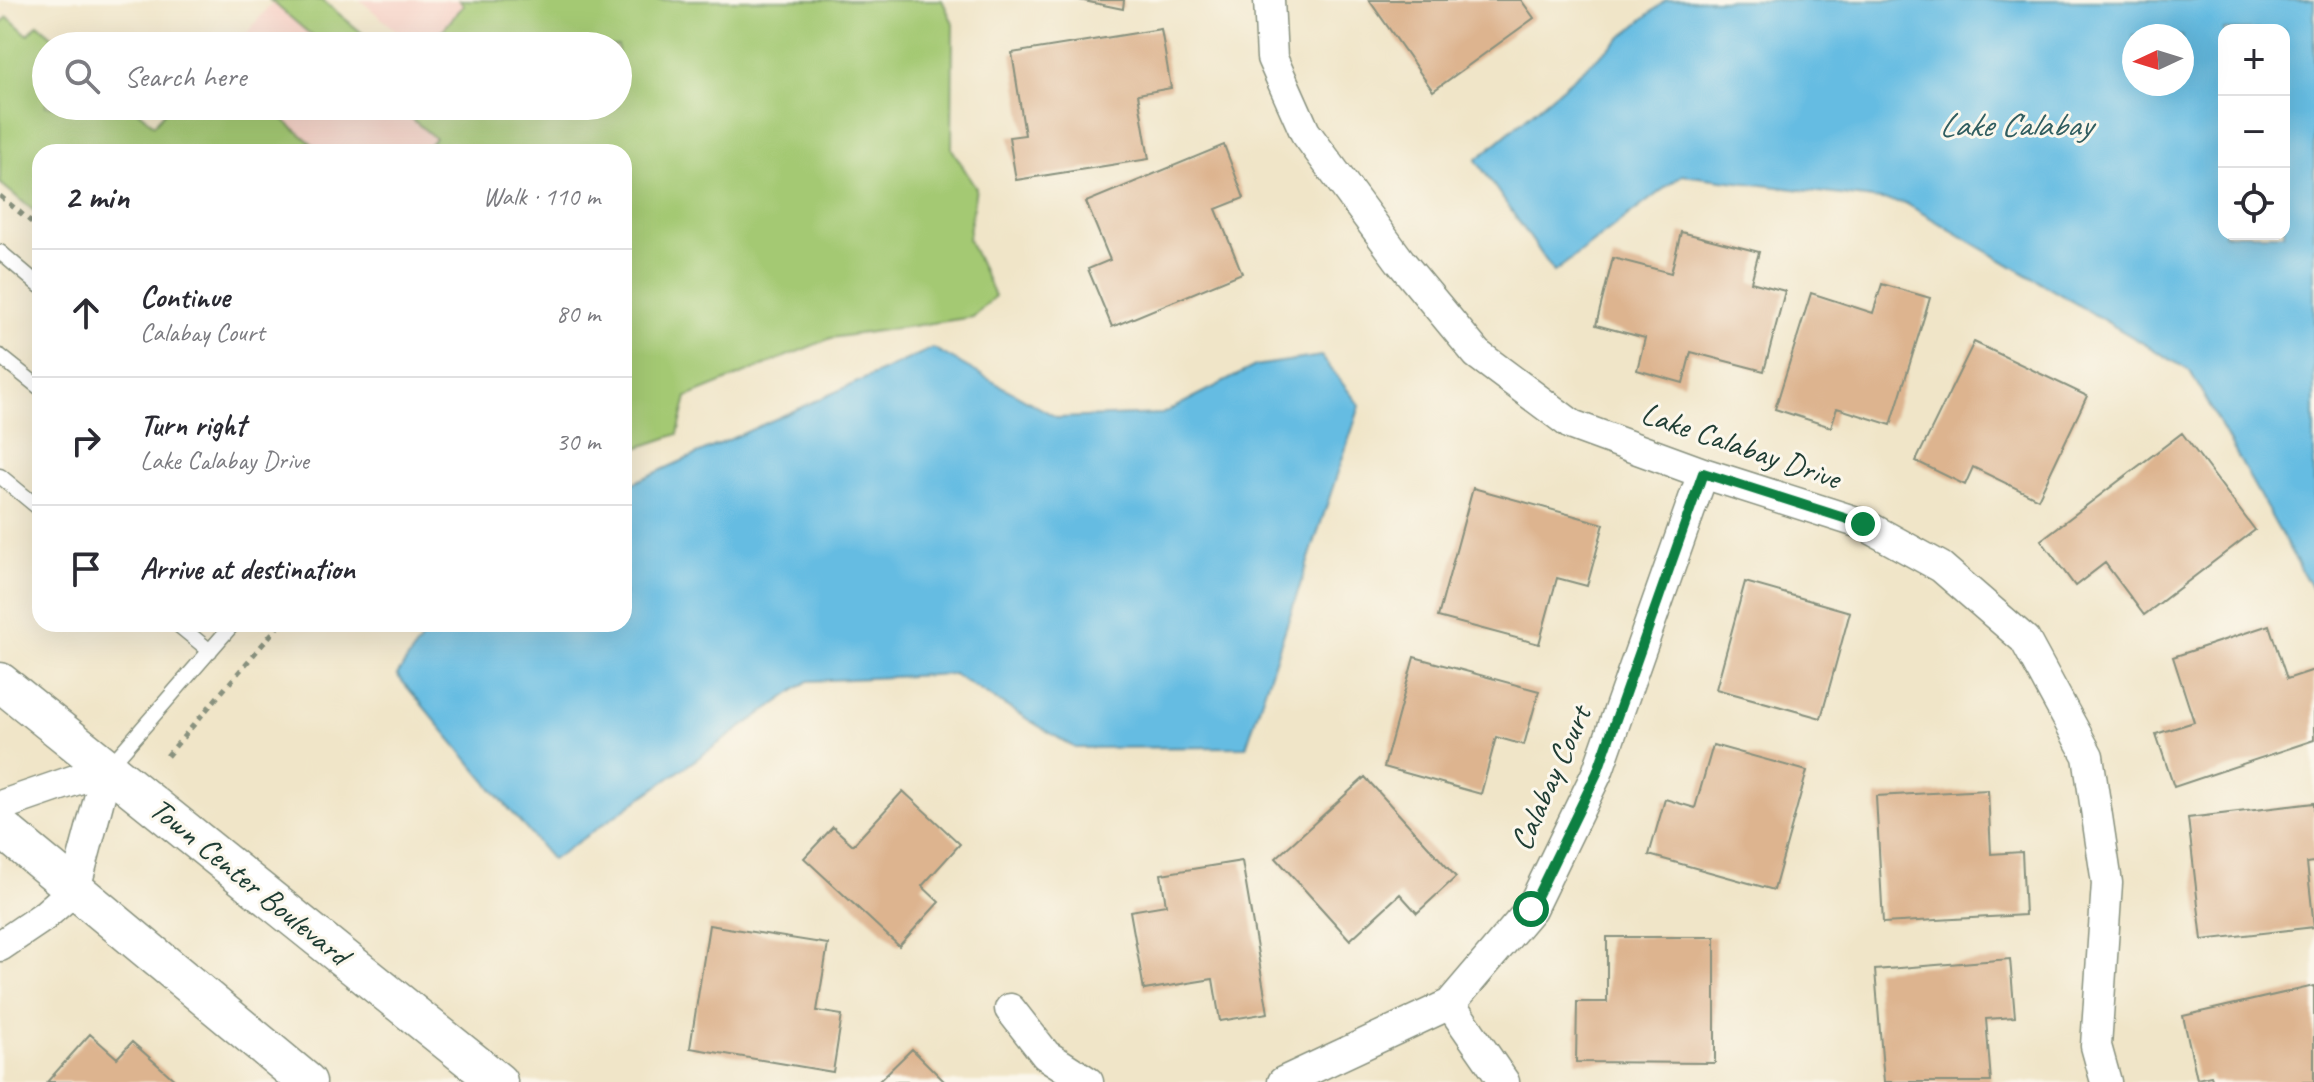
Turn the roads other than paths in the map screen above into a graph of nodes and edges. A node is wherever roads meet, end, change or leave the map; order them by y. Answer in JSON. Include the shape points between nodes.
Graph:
{"nodes":[{"id":1,"x":1269,"y":0,"type":"edge"},
{"id":2,"x":0,"y":252,"type":"edge"},
{"id":3,"x":32,"y":279,"type":"edge"},
{"id":4,"x":0,"y":356,"type":"edge"},
{"id":5,"x":32,"y":382,"type":"edge"},
{"id":6,"x":1703,"y":473,"type":"junction"},
{"id":7,"x":0,"y":476,"type":"edge"},
{"id":8,"x":32,"y":502,"type":"edge"},
{"id":9,"x":187,"y":632,"type":"edge"},
{"id":10,"x":226,"y":632,"type":"edge"},
{"id":11,"x":210,"y":651,"type":"junction"},
{"id":12,"x":0,"y":682,"type":"edge"},
{"id":13,"x":107,"y":769,"type":"junction"},
{"id":14,"x":0,"y":806,"type":"edge"},
{"id":15,"x":0,"y":827,"type":"edge"},
{"id":16,"x":75,"y":889,"type":"junction"},
{"id":17,"x":0,"y":946,"type":"edge"},
{"id":18,"x":1450,"y":1004,"type":"junction"},
{"id":19,"x":1010,"y":1009,"type":"dead end"},
{"id":20,"x":307,"y":1082,"type":"edge"},
{"id":21,"x":498,"y":1082,"type":"edge"},
{"id":22,"x":1088,"y":1082,"type":"edge"},
{"id":23,"x":1283,"y":1082,"type":"edge"},
{"id":24,"x":1504,"y":1082,"type":"edge"},
{"id":25,"x":2106,"y":1082,"type":"edge"}],
"edges":[{"from":1,"to":6,"type":"street","name":"Lake Calabay Drive","via":[[1272,58],[1305,132],[1477,354],[1572,425]]},
{"from":2,"to":3,"type":"lane"},
{"from":4,"to":5,"type":"lane"},
{"from":6,"to":18,"type":"street","name":"Calabay Court","via":[[1597,773],[1531,909]]},
{"from":6,"to":25,"type":"street","name":"Lake Calabay Drive","via":[[1863,524],[1941,567],[2025,640],[2088,756],[2107,883],[2096,1046]]},
{"from":7,"to":8,"type":"lane"},
{"from":9,"to":11,"type":"lane"},
{"from":10,"to":11,"type":"lane"},
{"from":11,"to":13,"type":"lane"},
{"from":12,"to":13,"type":"street","name":"Town Center Boulevard"},
{"from":13,"to":14,"type":"street"},
{"from":13,"to":16,"type":"street"},
{"from":13,"to":21,"type":"street","name":"Town Center Boulevard"},
{"from":15,"to":16,"type":"street"},
{"from":16,"to":17,"type":"street"},
{"from":16,"to":20,"type":"street"},
{"from":18,"to":23,"type":"street","name":"Calabay Court"},
{"from":18,"to":24,"type":"street"},
{"from":19,"to":22,"type":"street","via":[[1046,1055]]}]}
